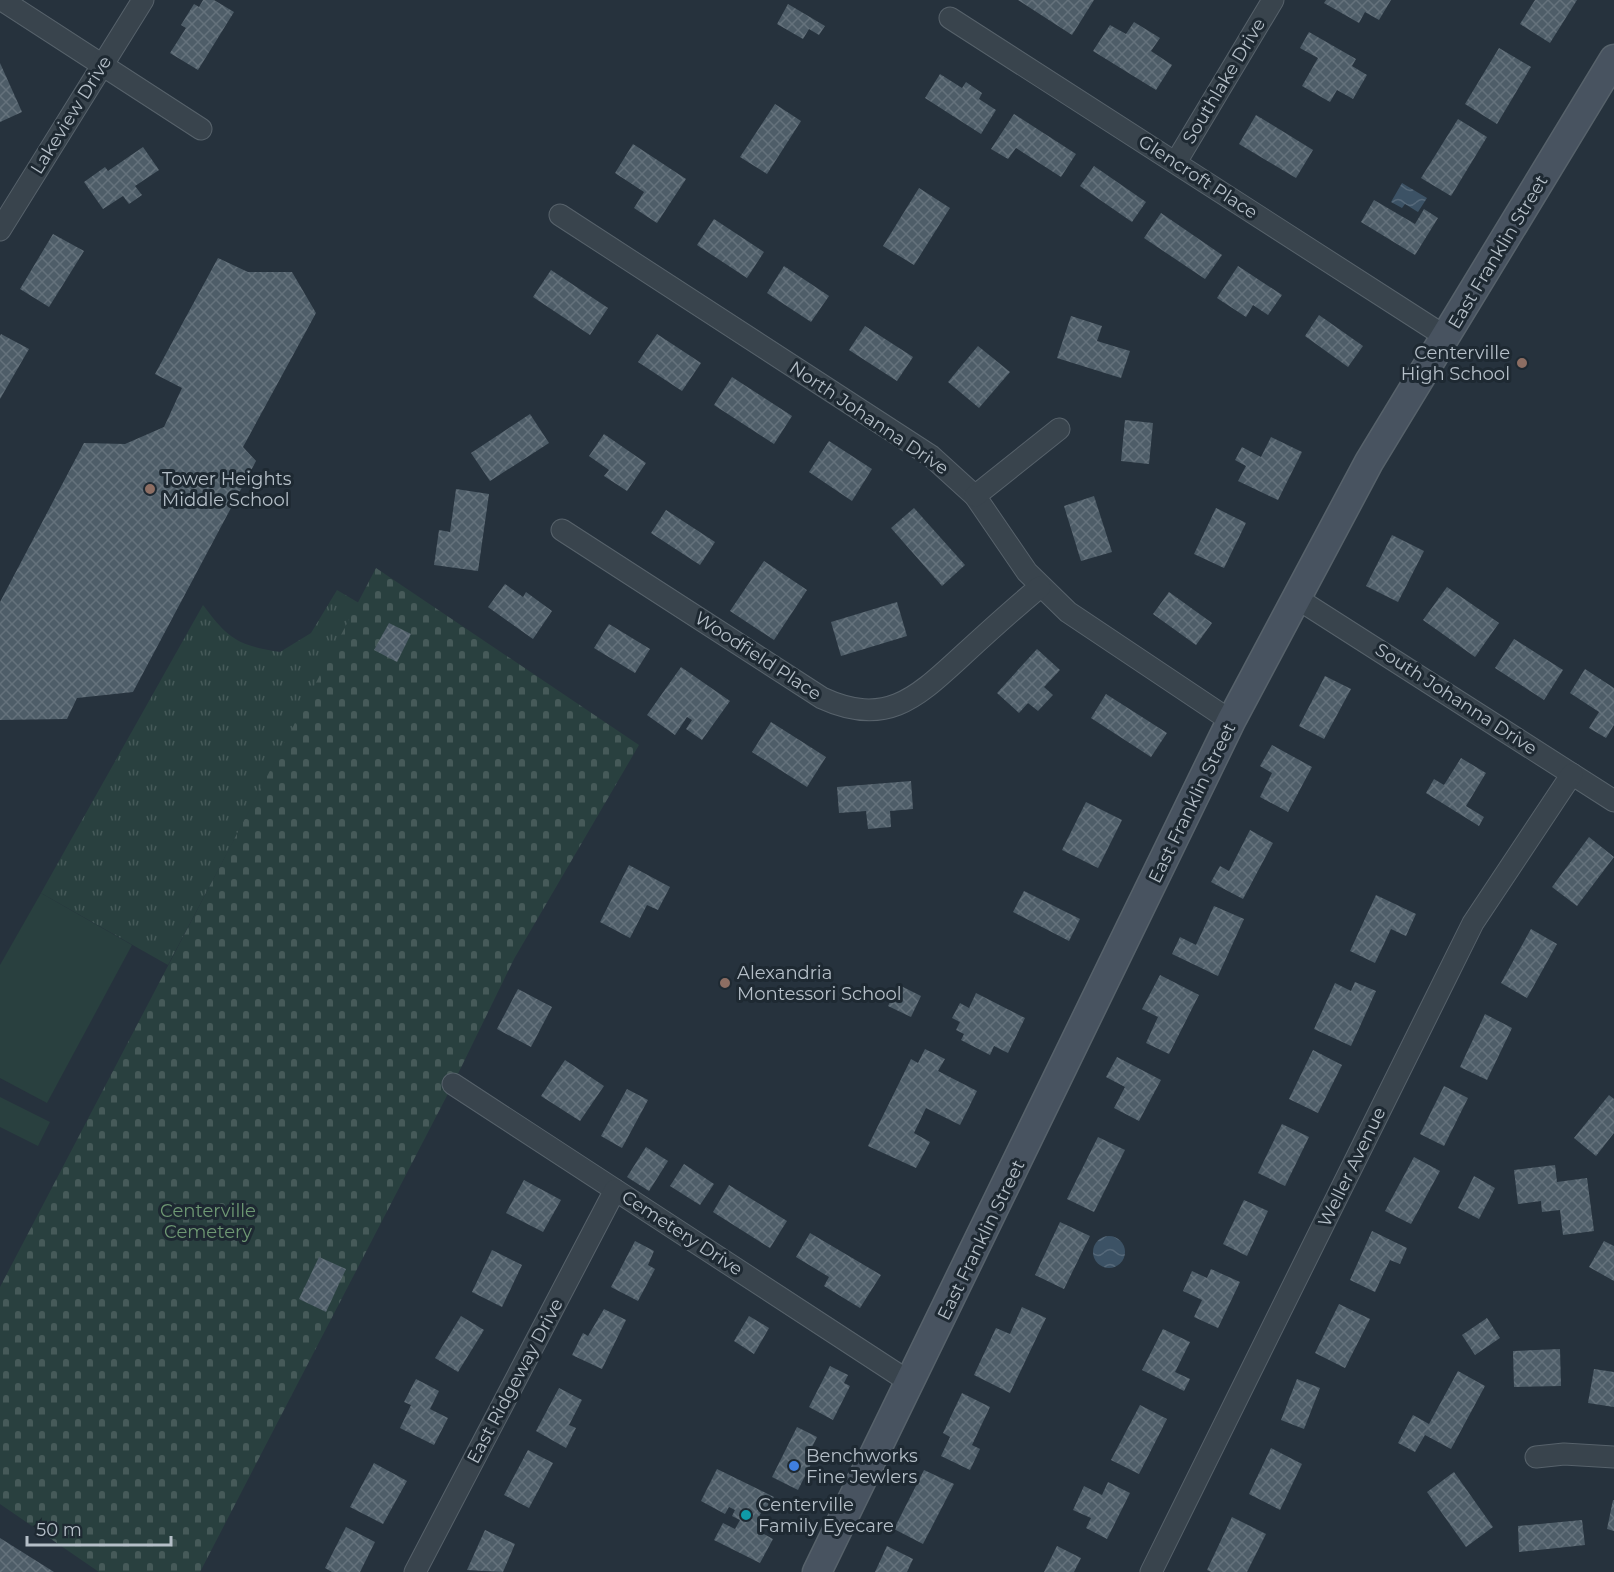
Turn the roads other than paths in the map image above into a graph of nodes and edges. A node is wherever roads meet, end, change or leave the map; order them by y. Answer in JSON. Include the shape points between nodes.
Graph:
{"nodes":[{"id":1,"x":2,"y":0,"type":"edge"},
{"id":2,"x":142,"y":0,"type":"edge"},
{"id":3,"x":1273,"y":0,"type":"edge"},
{"id":4,"x":950,"y":18,"type":"dead end"},
{"id":5,"x":1614,"y":59,"type":"edge"},
{"id":6,"x":102,"y":65,"type":"junction"},
{"id":7,"x":201,"y":129,"type":"dead end"},
{"id":8,"x":1176,"y":162,"type":"junction"},
{"id":9,"x":560,"y":215,"type":"dead end"},
{"id":10,"x":0,"y":230,"type":"edge"},
{"id":11,"x":1446,"y":337,"type":"junction"},
{"id":12,"x":1059,"y":429,"type":"dead end"},
{"id":13,"x":975,"y":496,"type":"junction"},
{"id":14,"x":562,"y":530,"type":"dead end"},
{"id":15,"x":1040,"y":587,"type":"junction"},
{"id":16,"x":1298,"y":599,"type":"junction"},
{"id":17,"x":1231,"y":721,"type":"junction"},
{"id":18,"x":1572,"y":774,"type":"junction"},
{"id":19,"x":1614,"y":801,"type":"edge"},
{"id":20,"x":453,"y":1084,"type":"dead end"},
{"id":21,"x":615,"y":1190,"type":"junction"},
{"id":22,"x":911,"y":1383,"type":"junction"},
{"id":23,"x":1536,"y":1456,"type":"dead end"},
{"id":24,"x":1614,"y":1457,"type":"edge"},
{"id":25,"x":415,"y":1572,"type":"edge"},
{"id":26,"x":818,"y":1572,"type":"edge"},
{"id":27,"x":1151,"y":1572,"type":"edge"}],
"edges":[{"from":1,"to":6,"type":"street"},
{"from":2,"to":6,"type":"street","name":"Lakeview Drive"},
{"from":3,"to":8,"type":"street","name":"Southlake Drive"},
{"from":4,"to":8,"type":"street","name":"Glencroft Place"},
{"from":5,"to":11,"type":"street","name":"East Franklin Street"},
{"from":6,"to":7,"type":"street"},
{"from":6,"to":10,"type":"street","name":"Lakeview Drive"},
{"from":8,"to":11,"type":"street","name":"Glencroft Place"},
{"from":9,"to":13,"type":"street","name":"North Johanna Drive","via":[[907,439]]},
{"from":11,"to":16,"type":"street","name":"East Franklin Street","via":[[1368,462]]},
{"from":12,"to":13,"type":"street"},
{"from":13,"to":15,"type":"street","name":"North Johanna Drive"},
{"from":14,"to":15,"type":"street","name":"Woodfield Place","via":[[822,698],[853,710],[888,709],[921,694]]},
{"from":15,"to":17,"type":"street","name":"North Johanna Drive","via":[[1068,612]]},
{"from":16,"to":17,"type":"street","name":"East Franklin Street"},
{"from":16,"to":18,"type":"street","name":"South Johanna Drive"},
{"from":17,"to":22,"type":"street","name":"East Franklin Street"},
{"from":18,"to":19,"type":"street","name":"South Johanna Drive"},
{"from":18,"to":27,"type":"street","name":"Weller Avenue","via":[[1473,923]]},
{"from":20,"to":21,"type":"street","name":"Cemetery Drive"},
{"from":21,"to":22,"type":"street","name":"Cemetery Drive"},
{"from":21,"to":25,"type":"street","name":"East Ridgeway Drive"},
{"from":22,"to":26,"type":"street","name":"East Franklin Street"},
{"from":23,"to":24,"type":"street"}]}
